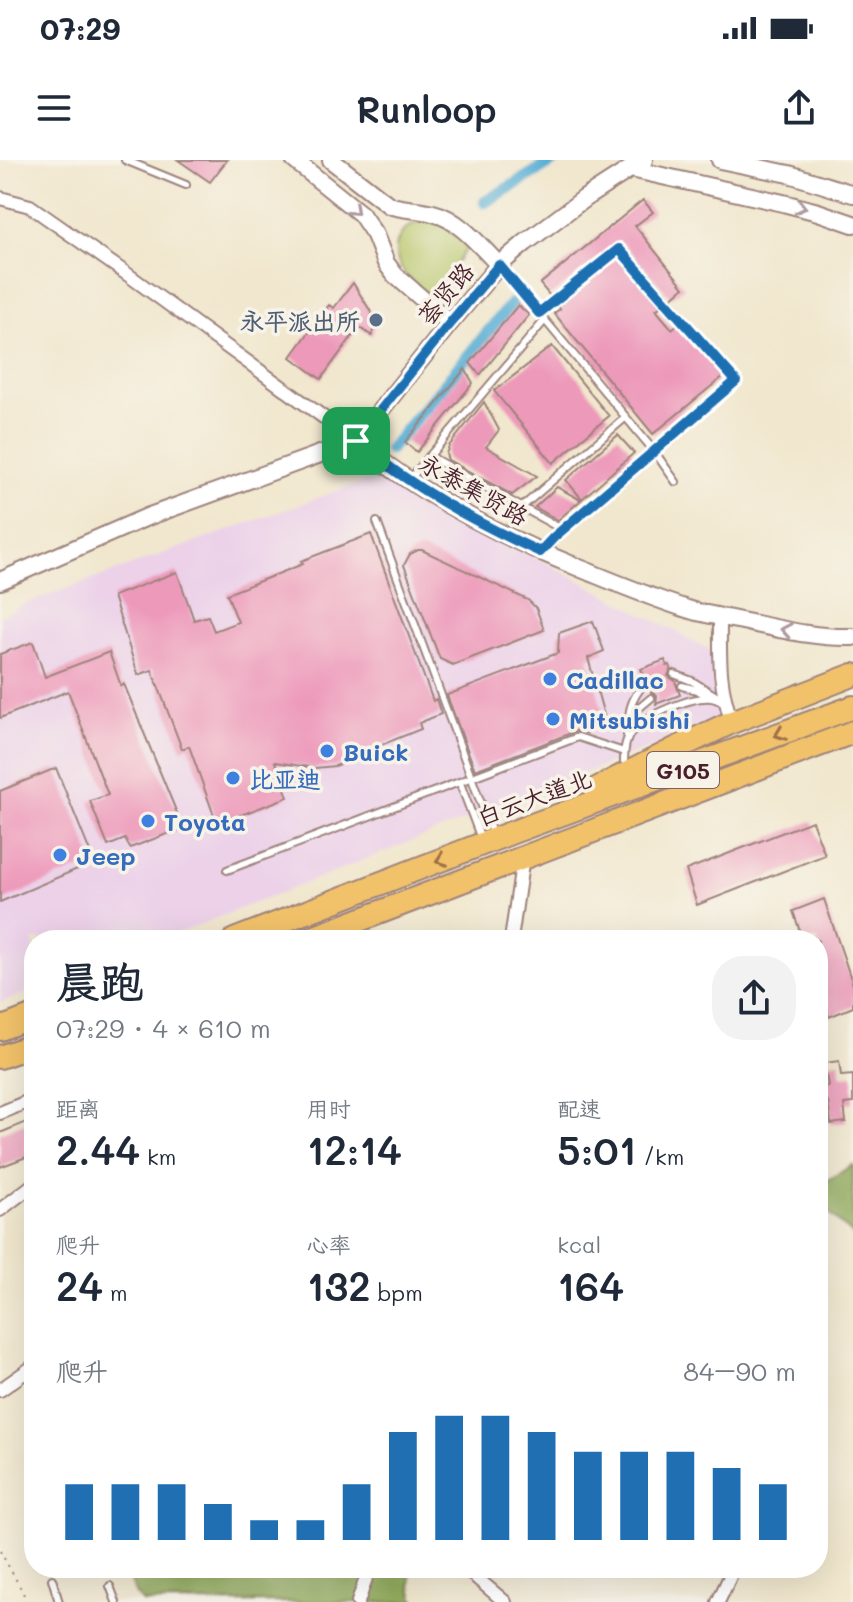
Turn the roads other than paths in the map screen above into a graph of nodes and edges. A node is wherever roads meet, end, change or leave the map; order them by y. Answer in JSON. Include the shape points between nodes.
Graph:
{"nodes":[{"id":1,"x":125,"y":160,"type":"edge"},
{"id":2,"x":294,"y":160,"type":"edge"},
{"id":3,"x":331,"y":160,"type":"edge"},
{"id":4,"x":720,"y":160,"type":"edge"},
{"id":5,"x":638,"y":164,"type":"edge"},
{"id":6,"x":754,"y":166,"type":"junction"},
{"id":7,"x":186,"y":185,"type":"dead end"},
{"id":8,"x":748,"y":194,"type":"junction"},
{"id":9,"x":853,"y":194,"type":"edge"},
{"id":10,"x":0,"y":198,"type":"edge"},
{"id":11,"x":853,"y":224,"type":"edge"},
{"id":12,"x":499,"y":265,"type":"junction"},
{"id":13,"x":539,"y":313,"type":"junction"},
{"id":14,"x":545,"y":320,"type":"junction"},
{"id":15,"x":450,"y":323,"type":"junction"},
{"id":16,"x":626,"y":417,"type":"junction"},
{"id":17,"x":356,"y":441,"type":"junction"},
{"id":18,"x":654,"y":451,"type":"junction"},
{"id":19,"x":429,"y":456,"type":"junction"},
{"id":20,"x":408,"y":481,"type":"junction"},
{"id":21,"x":676,"y":482,"type":"dead end"},
{"id":22,"x":522,"y":507,"type":"junction"},
{"id":23,"x":377,"y":522,"type":"dead end"},
{"id":24,"x":563,"y":530,"type":"junction"},
{"id":25,"x":540,"y":552,"type":"junction"},
{"id":26,"x":0,"y":581,"type":"edge"},
{"id":27,"x":720,"y":617,"type":"junction"},
{"id":28,"x":853,"y":637,"type":"edge"},
{"id":29,"x":674,"y":674,"type":"dead end"},
{"id":30,"x":853,"y":675,"type":"edge"},
{"id":31,"x":644,"y":684,"type":"dead end"},
{"id":32,"x":682,"y":686,"type":"dead end"},
{"id":33,"x":651,"y":698,"type":"dead end"},
{"id":34,"x":711,"y":698,"type":"junction"},
{"id":35,"x":853,"y":707,"type":"edge"},
{"id":36,"x":728,"y":712,"type":"junction"},
{"id":37,"x":853,"y":732,"type":"edge"},
{"id":38,"x":628,"y":737,"type":"junction"},
{"id":39,"x":853,"y":747,"type":"edge"},
{"id":40,"x":624,"y":752,"type":"junction"},
{"id":41,"x":624,"y":761,"type":"dead end"},
{"id":42,"x":471,"y":778,"type":"junction"},
{"id":43,"x":460,"y":783,"type":"junction"},
{"id":44,"x":497,"y":839,"type":"junction"},
{"id":45,"x":523,"y":857,"type":"junction"},
{"id":46,"x":227,"y":870,"type":"dead end"},
{"id":47,"x":260,"y":930,"type":"edge"},
{"id":48,"x":339,"y":930,"type":"edge"},
{"id":49,"x":512,"y":930,"type":"edge"},
{"id":50,"x":24,"y":1020,"type":"edge"},
{"id":51,"x":0,"y":1029,"type":"edge"},
{"id":52,"x":24,"y":1049,"type":"edge"},
{"id":53,"x":0,"y":1057,"type":"edge"},
{"id":54,"x":24,"y":1103,"type":"edge"},
{"id":55,"x":0,"y":1113,"type":"edge"},
{"id":56,"x":24,"y":1192,"type":"edge"},
{"id":57,"x":0,"y":1210,"type":"edge"},
{"id":58,"x":24,"y":1373,"type":"edge"},
{"id":59,"x":0,"y":1390,"type":"edge"},
{"id":60,"x":366,"y":1578,"type":"edge"},
{"id":61,"x":477,"y":1578,"type":"edge"},
{"id":62,"x":729,"y":1578,"type":"edge"},
{"id":63,"x":52,"y":1579,"type":"dead end"},
{"id":64,"x":110,"y":1586,"type":"dead end"},
{"id":65,"x":59,"y":1602,"type":"edge"},
{"id":66,"x":116,"y":1602,"type":"edge"},
{"id":67,"x":358,"y":1602,"type":"edge"},
{"id":68,"x":505,"y":1602,"type":"edge"},
{"id":69,"x":718,"y":1602,"type":"edge"}],
"edges":[{"from":1,"to":7,"type":"lane"},
{"from":2,"to":15,"type":"street","one_way":true,"via":[[361,214],[395,275]]},
{"from":3,"to":12,"type":"street","via":[[389,205],[445,217]]},
{"from":4,"to":6,"type":"street"},
{"from":5,"to":8,"type":"street","name":"荟贤路"},
{"from":5,"to":12,"type":"street","name":"荟贤路"},
{"from":6,"to":8,"type":"street","via":[[744,176]]},
{"from":6,"to":9,"type":"street"},
{"from":8,"to":11,"type":"street","name":"荟贤路","one_way":true},
{"from":10,"to":17,"type":"street","via":[[30,206]]},
{"from":12,"to":13,"type":"lane"},
{"from":12,"to":15,"type":"street","name":"荟贤路"},
{"from":13,"to":14,"type":"lane"},
{"from":13,"to":18,"type":"lane","via":[[619,249],[736,381]]},
{"from":14,"to":16,"type":"lane"},
{"from":14,"to":19,"type":"lane"},
{"from":15,"to":17,"type":"street","name":"荟贤路"},
{"from":16,"to":18,"type":"lane"},
{"from":16,"to":22,"type":"lane"},
{"from":17,"to":20,"type":"street","name":"永泰集贤路"},
{"from":17,"to":26,"type":"street","via":[[147,517]]},
{"from":18,"to":21,"type":"lane"},
{"from":18,"to":24,"type":"lane"},
{"from":19,"to":20,"type":"lane"},
{"from":19,"to":22,"type":"lane"},
{"from":20,"to":25,"type":"street","name":"永泰集贤路"},
{"from":22,"to":24,"type":"lane"},
{"from":23,"to":42,"type":"lane"},
{"from":24,"to":25,"type":"lane"},
{"from":25,"to":27,"type":"street","name":"永泰集贤路","via":[[652,597]]},
{"from":28,"to":27,"type":"street","name":"永泰集贤路","one_way":true},
{"from":27,"to":36,"type":"street","via":[[720,680]]},
{"from":29,"to":36,"type":"lane","via":[[708,690]]},
{"from":30,"to":36,"type":"highway","number":"G105"},
{"from":31,"to":38,"type":"lane","via":[[630,708]]},
{"from":32,"to":34,"type":"lane"},
{"from":33,"to":38,"type":"lane","via":[[633,713]]},
{"from":34,"to":36,"type":"lane"},
{"from":34,"to":38,"type":"lane","via":[[656,713]]},
{"from":35,"to":44,"type":"highway","name":"白云大道北","number":"G105","one_way":true},
{"from":36,"to":44,"type":"highway","number":"G105","via":[[673,750]]},
{"from":37,"to":45,"type":"highway","number":"G105"},
{"from":38,"to":40,"type":"lane"},
{"from":39,"to":45,"type":"highway","number":"G105","via":[[601,842]]},
{"from":40,"to":41,"type":"lane"},
{"from":40,"to":42,"type":"lane","via":[[578,737]]},
{"from":42,"to":43,"type":"lane"},
{"from":42,"to":44,"type":"lane"},
{"from":43,"to":44,"type":"lane"},
{"from":43,"to":46,"type":"lane"},
{"from":44,"to":47,"type":"highway","name":"白云大道北","number":"G105","one_way":true},
{"from":45,"to":48,"type":"highway","number":"G105"},
{"from":45,"to":49,"type":"street"},
{"from":50,"to":51,"type":"highway"},
{"from":52,"to":53,"type":"highway"},
{"from":54,"to":55,"type":"street"},
{"from":56,"to":57,"type":"street"},
{"from":58,"to":59,"type":"street"},
{"from":60,"to":67,"type":"street"},
{"from":61,"to":68,"type":"street"},
{"from":62,"to":69,"type":"street"},
{"from":63,"to":65,"type":"lane"},
{"from":64,"to":66,"type":"lane"}]}
